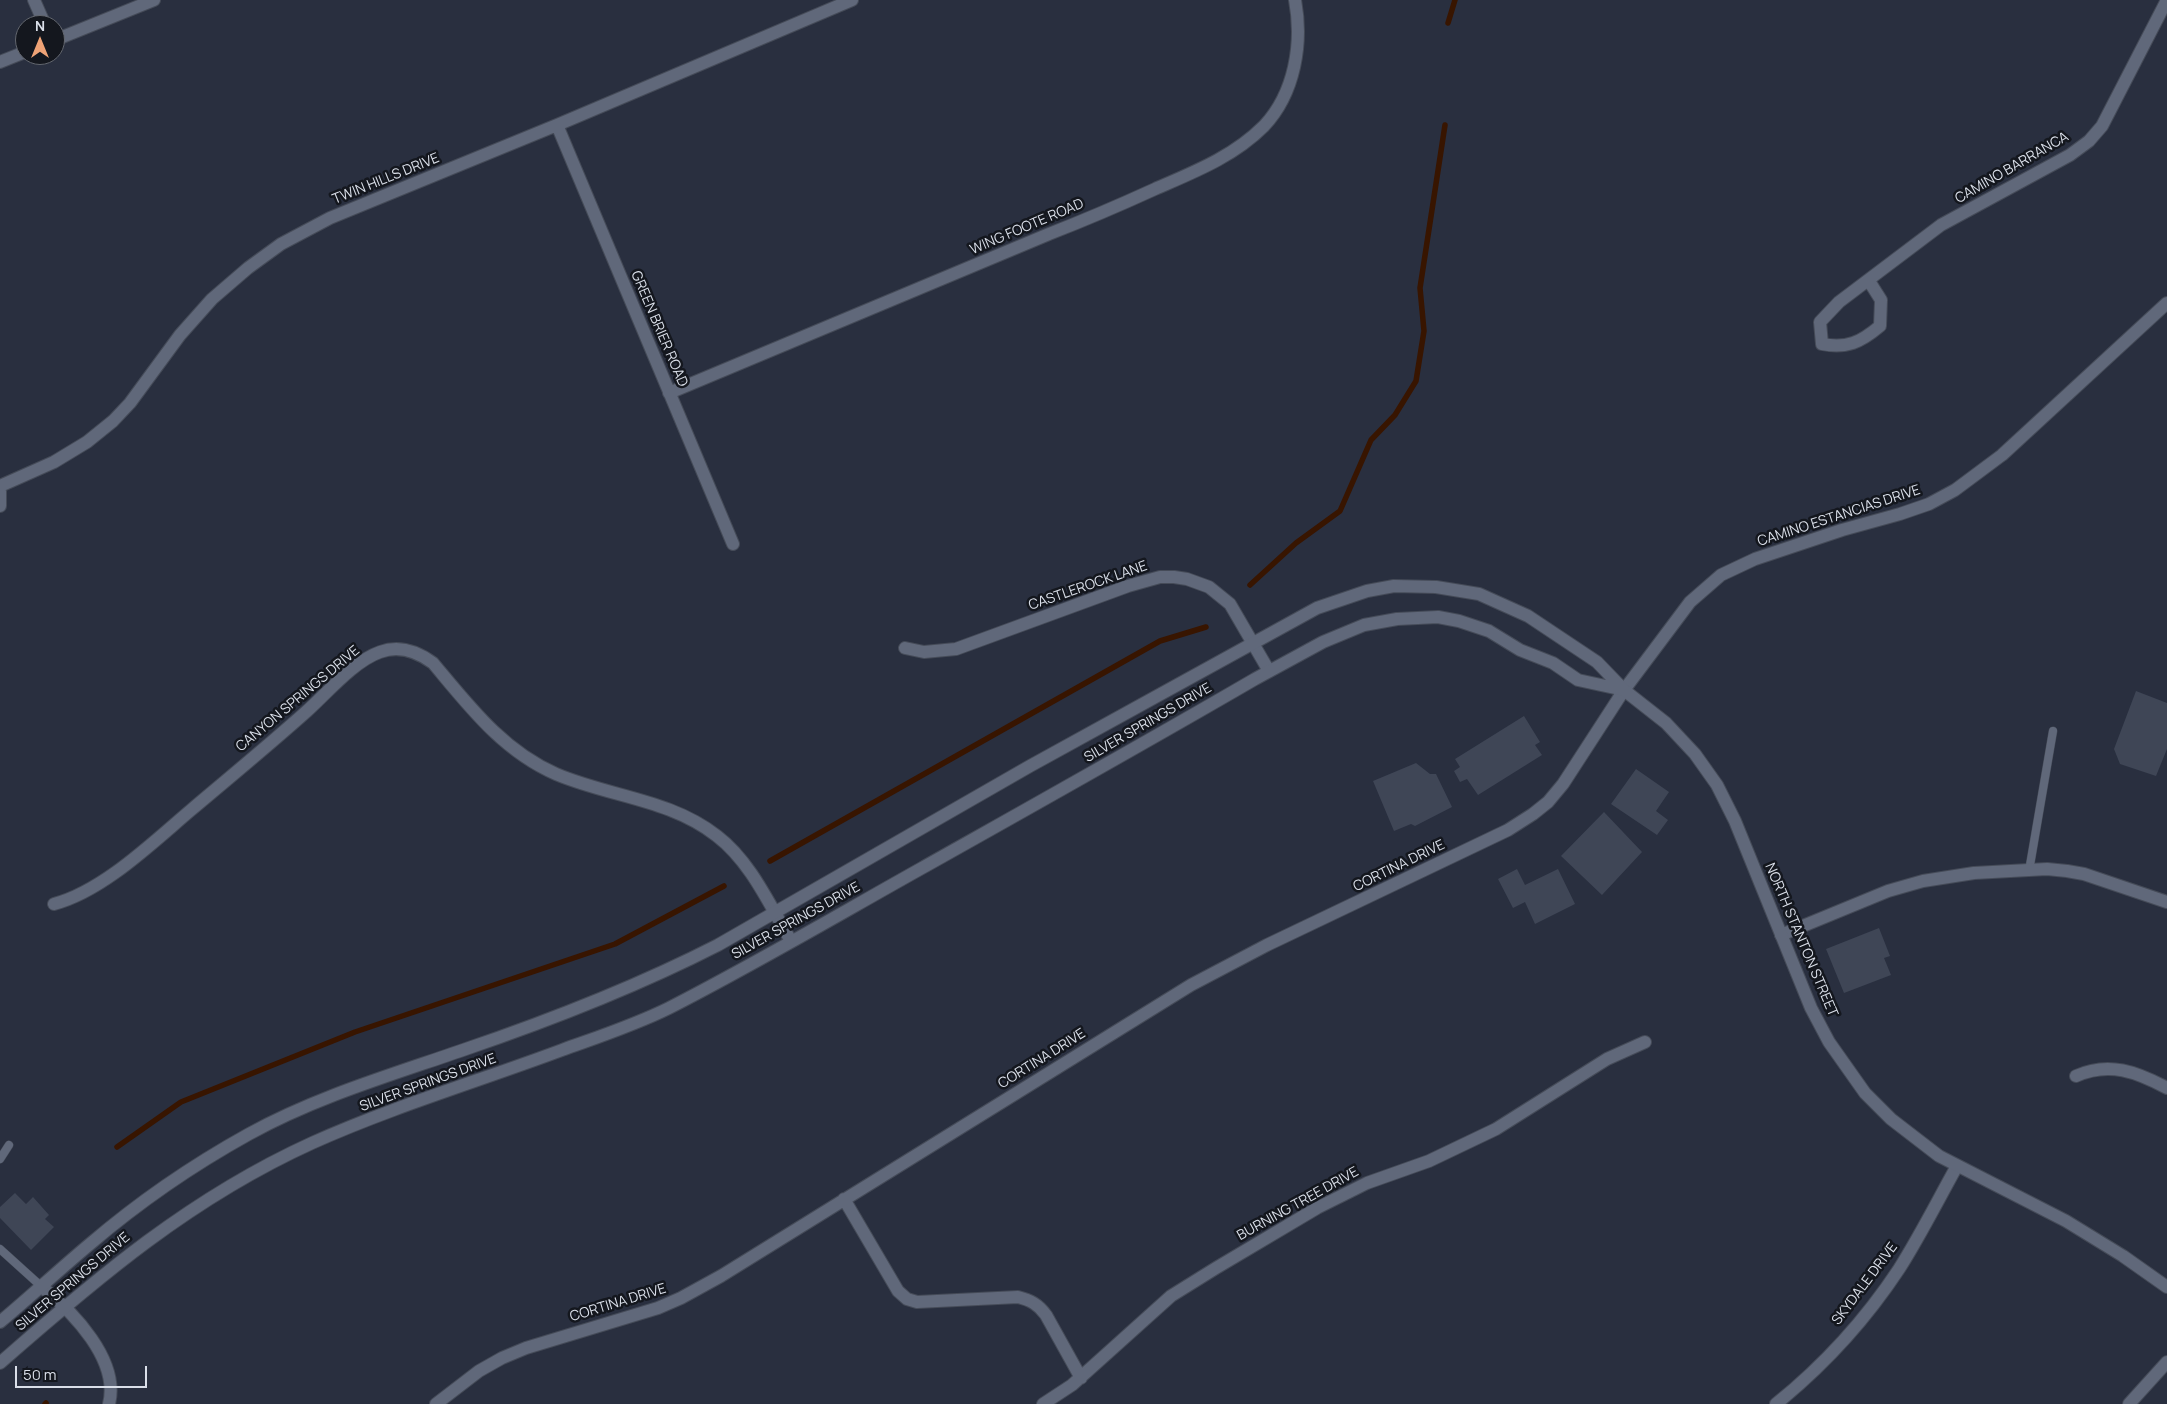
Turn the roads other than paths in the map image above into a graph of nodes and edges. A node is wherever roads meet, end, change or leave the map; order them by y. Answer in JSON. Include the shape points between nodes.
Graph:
{"nodes":[{"id":1,"x":34,"y":0,"type":"edge"},
{"id":2,"x":154,"y":0,"type":"edge"},
{"id":3,"x":852,"y":0,"type":"edge"},
{"id":4,"x":1295,"y":0,"type":"edge"},
{"id":5,"x":2167,"y":0,"type":"edge"},
{"id":6,"x":41,"y":15,"type":"edge"},
{"id":7,"x":65,"y":36,"type":"edge"},
{"id":8,"x":15,"y":56,"type":"edge"},
{"id":9,"x":0,"y":62,"type":"edge"},
{"id":10,"x":557,"y":125,"type":"junction"},
{"id":11,"x":1869,"y":281,"type":"junction"},
{"id":12,"x":2167,"y":302,"type":"edge"},
{"id":13,"x":669,"y":393,"type":"junction"},
{"id":14,"x":0,"y":486,"type":"edge"},
{"id":15,"x":0,"y":491,"type":"edge"},
{"id":16,"x":0,"y":506,"type":"edge"},
{"id":17,"x":733,"y":544,"type":"dead end"},
{"id":18,"x":1436,"y":587,"type":"joint"},
{"id":19,"x":1254,"y":642,"type":"junction"},
{"id":20,"x":905,"y":648,"type":"dead end"},
{"id":21,"x":1270,"y":671,"type":"junction"},
{"id":22,"x":1624,"y":690,"type":"junction"},
{"id":23,"x":2053,"y":730,"type":"dead end"},
{"id":24,"x":2029,"y":870,"type":"junction"},
{"id":25,"x":2167,"y":902,"type":"edge"},
{"id":26,"x":54,"y":904,"type":"dead end"},
{"id":27,"x":774,"y":913,"type":"junction"},
{"id":28,"x":1781,"y":935,"type":"junction"},
{"id":29,"x":791,"y":941,"type":"junction"},
{"id":30,"x":1645,"y":1042,"type":"dead end"},
{"id":31,"x":2076,"y":1076,"type":"dead end"},
{"id":32,"x":2167,"y":1088,"type":"edge"},
{"id":33,"x":9,"y":1145,"type":"dead end"},
{"id":34,"x":0,"y":1159,"type":"edge"},
{"id":35,"x":1957,"y":1166,"type":"junction"},
{"id":36,"x":844,"y":1199,"type":"junction"},
{"id":37,"x":0,"y":1249,"type":"edge"},
{"id":38,"x":42,"y":1287,"type":"junction"},
{"id":39,"x":2167,"y":1288,"type":"edge"},
{"id":40,"x":65,"y":1306,"type":"junction"},
{"id":41,"x":0,"y":1322,"type":"edge"},
{"id":42,"x":2167,"y":1362,"type":"edge"},
{"id":43,"x":0,"y":1363,"type":"edge"},
{"id":44,"x":1081,"y":1378,"type":"junction"},
{"id":45,"x":109,"y":1404,"type":"edge"},
{"id":46,"x":436,"y":1404,"type":"edge"},
{"id":47,"x":1043,"y":1404,"type":"edge"},
{"id":48,"x":1776,"y":1404,"type":"edge"},
{"id":49,"x":2129,"y":1404,"type":"edge"}],
"edges":[{"from":1,"to":6,"type":"street"},
{"from":2,"to":7,"type":"street"},
{"from":3,"to":10,"type":"street","name":"TWIN HILLS DRIVE"},
{"from":4,"to":13,"type":"street","name":"WING FOOTE ROAD","via":[[1298,43],[1286,91],[1265,124],[1226,156],[1120,205]]},
{"from":5,"to":11,"type":"street","name":"CAMINO BARRANCA","via":[[2102,126],[2089,141],[2044,170],[1941,225]]},
{"from":8,"to":9,"type":"street"},
{"from":10,"to":13,"type":"street","name":"GREEN BRIER ROAD"},
{"from":10,"to":14,"type":"street","name":"TWIN HILLS DRIVE","via":[[330,218],[281,244],[212,299],[113,420],[87,442],[54,462]]},
{"from":11,"to":11,"type":"street","name":"CAMINO BARRANCA","via":[[1881,300],[1880,326],[1865,339],[1836,347],[1822,344],[1820,322],[1839,302]]},
{"from":12,"to":22,"type":"street","name":"CAMINO ESTANCIAS DRIVE","via":[[2002,455],[1955,490],[1929,504],[1755,559],[1720,575],[1690,602]]},
{"from":13,"to":17,"type":"street","name":"GREEN BRIER ROAD"},
{"from":15,"to":16,"type":"street"},
{"from":18,"to":19,"type":"street","name":"SILVER SPRINGS DRIVE","via":[[1394,586],[1367,590],[1317,608]]},
{"from":18,"to":22,"type":"street","name":"NORTH STANTON STREET","via":[[1479,594],[1528,616],[1597,662]]},
{"from":19,"to":20,"type":"street","name":"CASTLEROCK LANE","via":[[1230,604],[1218,593],[1187,579],[1160,577],[956,649],[924,652]]},
{"from":19,"to":21,"type":"street","name":"CASTLEROCK LANE"},
{"from":19,"to":27,"type":"street","name":"SILVER SPRINGS DRIVE"},
{"from":21,"to":22,"type":"street","name":"SILVER SPRINGS DRIVE","via":[[1323,642],[1364,625],[1397,618],[1438,617],[1489,631],[1520,650],[1554,663],[1578,680]]},
{"from":21,"to":29,"type":"street","name":"SILVER SPRINGS DRIVE"},
{"from":22,"to":28,"type":"street","name":"NORTH STANTON STREET","via":[[1666,724],[1695,754],[1717,785]]},
{"from":22,"to":36,"type":"street","name":"CORTINA DRIVE","via":[[1563,784],[1548,802],[1508,830],[1267,945],[1191,985]]},
{"from":23,"to":24,"type":"lane"},
{"from":24,"to":25,"type":"street","via":[[2084,874]]},
{"from":24,"to":28,"type":"street","via":[[1923,882],[1888,892]]},
{"from":26,"to":27,"type":"street","name":"CANYON SPRINGS DRIVE","via":[[79,896],[102,882],[366,659],[389,650],[412,651],[433,663],[495,734],[534,763],[578,782],[665,807],[719,837],[751,874]]},
{"from":27,"to":29,"type":"street","name":"CANYON SPRINGS DRIVE"},
{"from":27,"to":38,"type":"street","name":"SILVER SPRINGS DRIVE","via":[[718,945],[625,990],[333,1096],[249,1134],[138,1206]]},
{"from":28,"to":35,"type":"street","name":"NORTH STANTON STREET","via":[[1811,1008],[1846,1069],[1891,1119]]},
{"from":29,"to":40,"type":"street","name":"SILVER SPRINGS DRIVE","via":[[667,1009],[373,1118],[262,1167],[148,1240]]},
{"from":30,"to":44,"type":"street","name":"BURNING TREE DRIVE","via":[[1607,1059],[1496,1129],[1430,1161],[1359,1187],[1224,1263],[1171,1296]]},
{"from":31,"to":32,"type":"street","via":[[2097,1069],[2128,1070]]},
{"from":33,"to":34,"type":"lane"},
{"from":35,"to":39,"type":"street","name":"NORTH STANTON STREET","via":[[2066,1221]]},
{"from":35,"to":48,"type":"street","name":"SKYDALE DRIVE","via":[[1898,1270],[1860,1321]]},
{"from":36,"to":44,"type":"street","via":[[898,1291],[907,1299],[929,1303],[1018,1297],[1030,1300],[1046,1315]]},
{"from":36,"to":46,"type":"street","name":"CORTINA DRIVE","via":[[682,1298],[518,1351],[479,1371]]},
{"from":37,"to":38,"type":"lane"},
{"from":38,"to":40,"type":"street"},
{"from":38,"to":41,"type":"street","name":"SILVER SPRINGS DRIVE"},
{"from":40,"to":43,"type":"street","name":"SILVER SPRINGS DRIVE"},
{"from":40,"to":45,"type":"street","via":[[100,1351],[111,1383]]},
{"from":42,"to":49,"type":"street"},
{"from":44,"to":47,"type":"street","name":"BURNING TREE DRIVE"}]}
